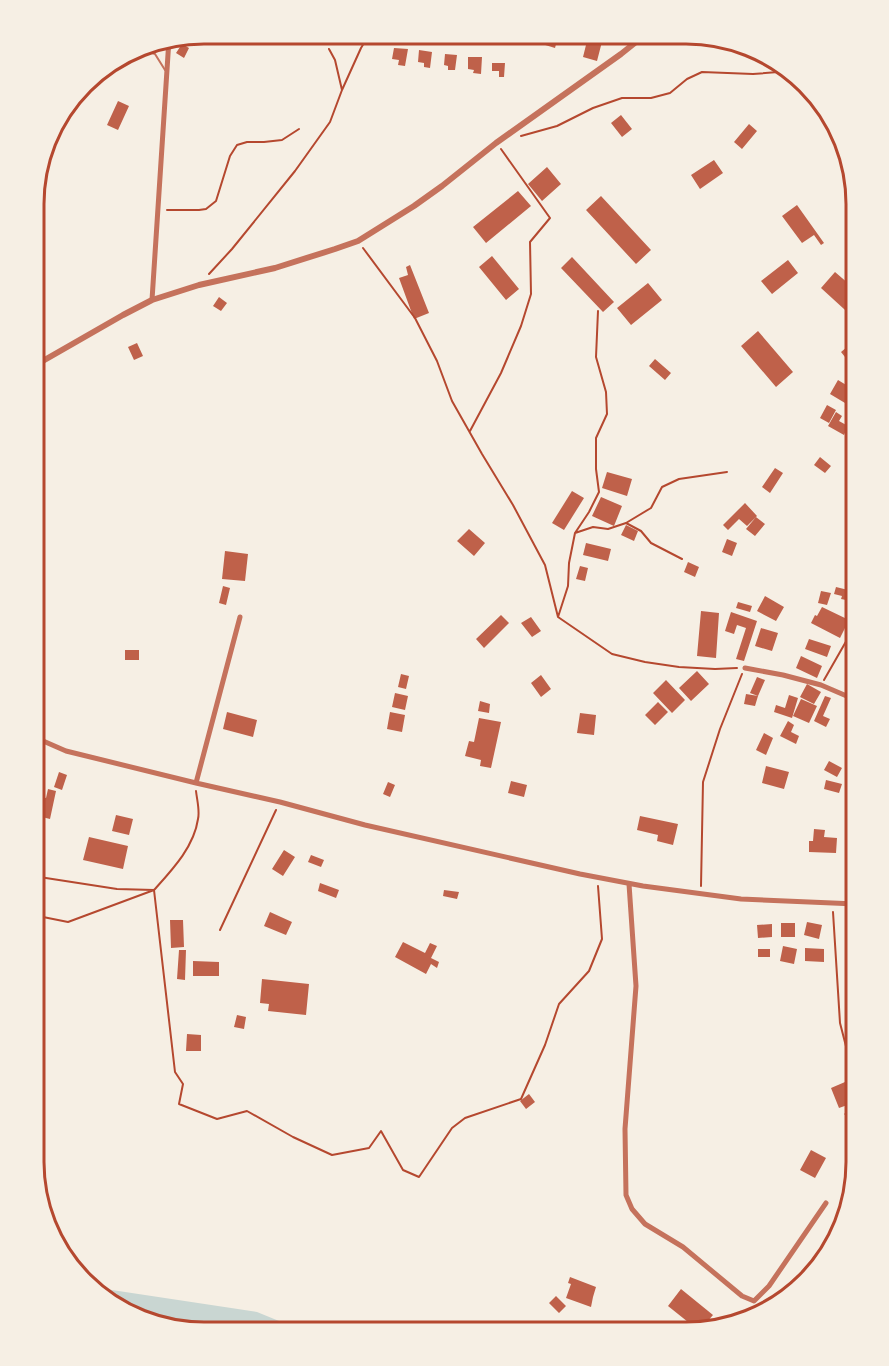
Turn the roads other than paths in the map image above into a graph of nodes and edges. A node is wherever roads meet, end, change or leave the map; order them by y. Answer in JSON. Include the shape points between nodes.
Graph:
{"nodes":[{"id":1,"x":635,"y":43,"type":"edge"},
{"id":2,"x":168,"y":48,"type":"edge"},
{"id":3,"x":151,"y":53,"type":"edge"},
{"id":4,"x":166,"y":72,"type":"junction"},
{"id":5,"x":152,"y":300,"type":"junction"},
{"id":6,"x":43,"y":361,"type":"edge"},
{"id":7,"x":240,"y":617,"type":"dead end"},
{"id":8,"x":745,"y":668,"type":"road end"},
{"id":9,"x":845,"y":695,"type":"edge"},
{"id":10,"x":43,"y":741,"type":"edge"},
{"id":11,"x":195,"y":783,"type":"junction"},
{"id":12,"x":629,"y":884,"type":"junction"},
{"id":13,"x":845,"y":904,"type":"edge"},
{"id":14,"x":826,"y":1203,"type":"dead end"}],
"edges":[{"from":1,"to":5,"type":"street","via":[[442,186],[358,241],[275,268]]},
{"from":2,"to":4,"type":"street"},
{"from":3,"to":4,"type":"lane"},
{"from":4,"to":5,"type":"street"},
{"from":5,"to":6,"type":"street"},
{"from":7,"to":11,"type":"street"},
{"from":8,"to":9,"type":"street","via":[[821,685]]},
{"from":10,"to":11,"type":"street","via":[[66,751]]},
{"from":11,"to":12,"type":"street"},
{"from":12,"to":13,"type":"street","via":[[741,899]]},
{"from":12,"to":14,"type":"street","via":[[636,986],[625,1129],[626,1195],[632,1209],[645,1224],[683,1247],[742,1296],[754,1301],[769,1286]]}]}
